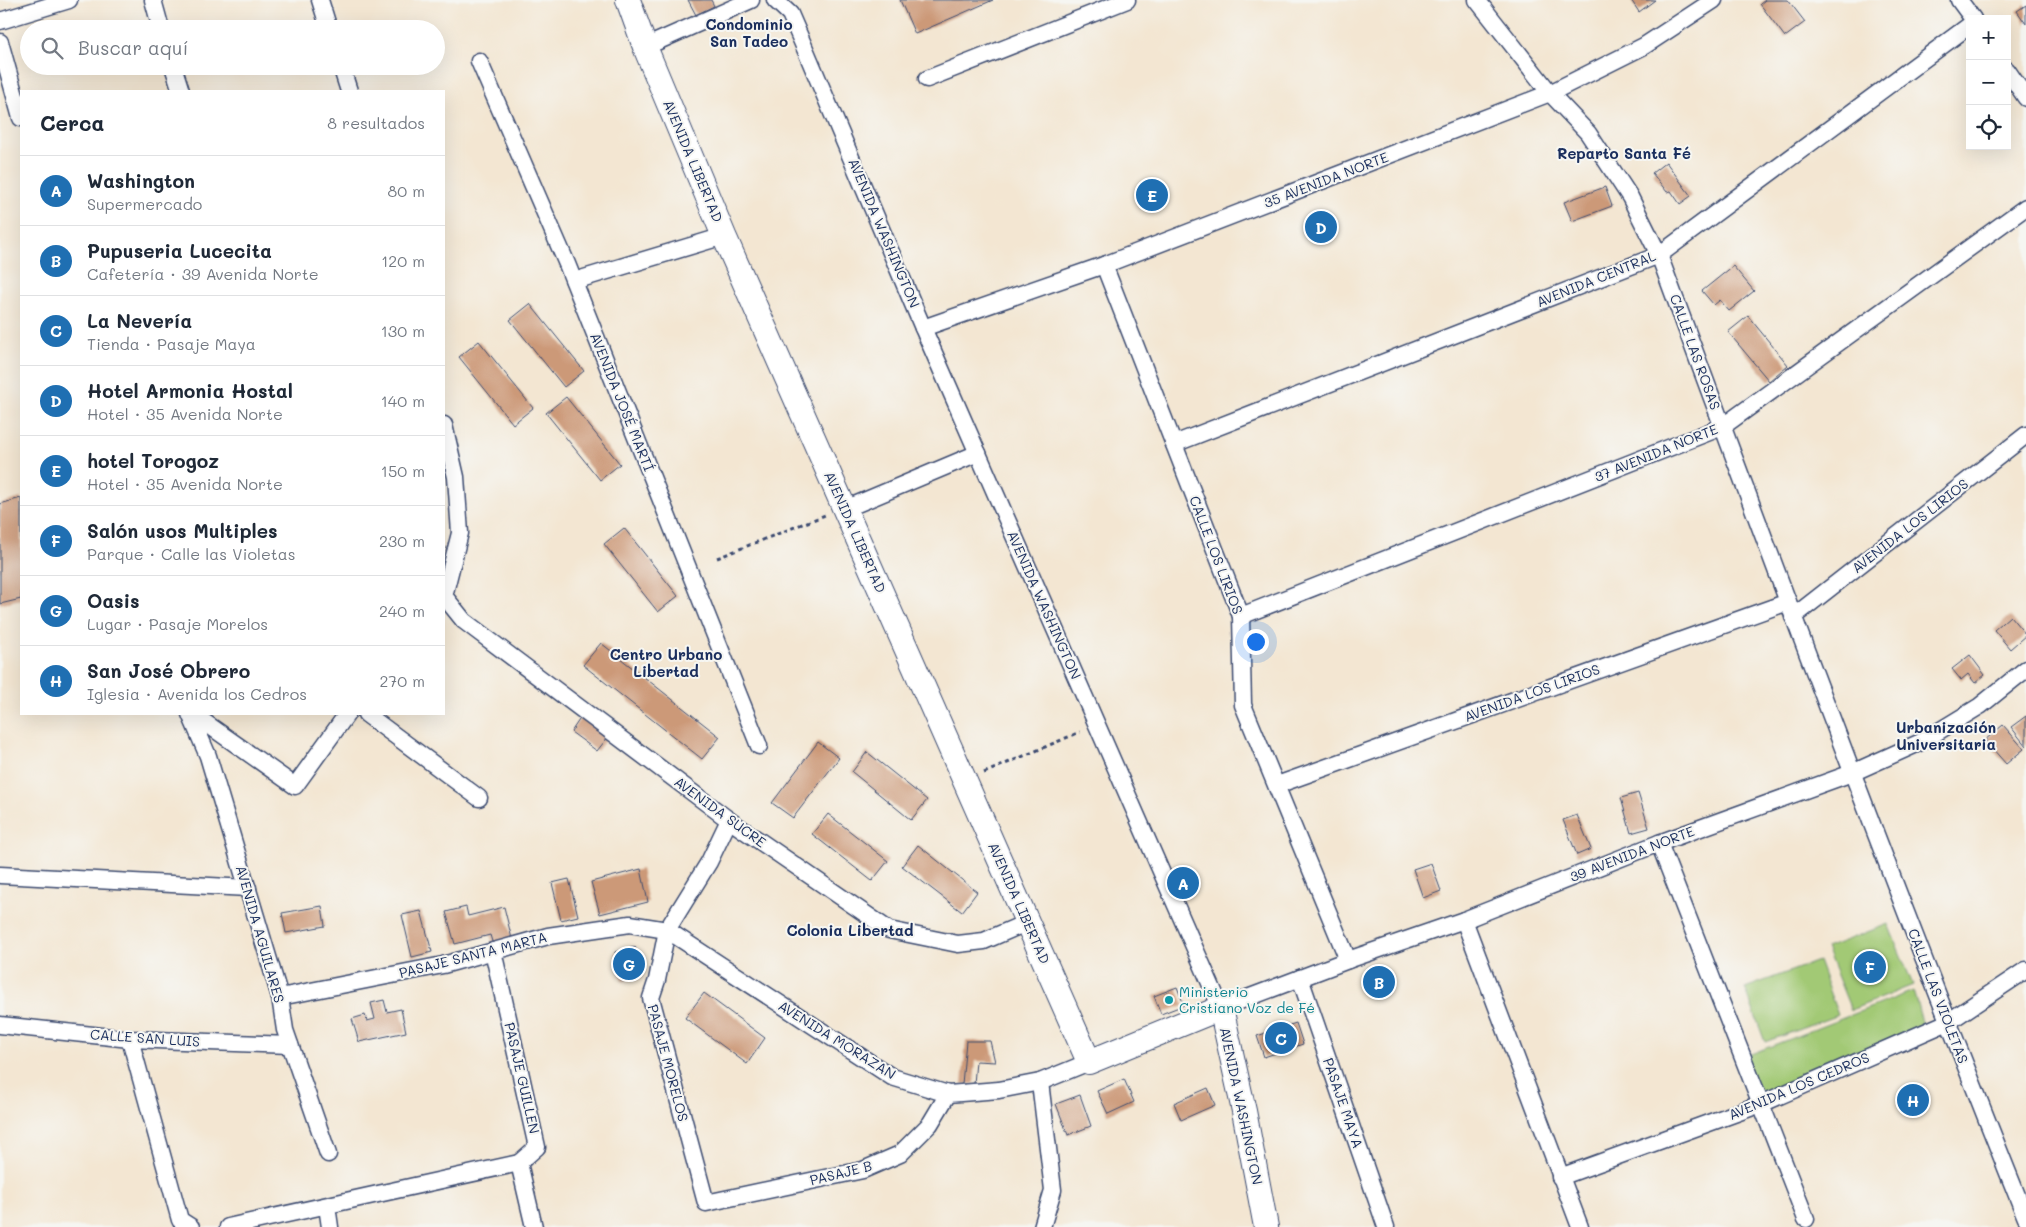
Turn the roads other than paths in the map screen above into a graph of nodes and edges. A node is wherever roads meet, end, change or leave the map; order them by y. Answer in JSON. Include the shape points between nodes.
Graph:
{"nodes":[{"id":1,"x":69,"y":0,"type":"edge"},
{"id":2,"x":153,"y":0,"type":"edge"},
{"id":3,"x":320,"y":0,"type":"edge"},
{"id":4,"x":628,"y":0,"type":"edge"},
{"id":5,"x":751,"y":0,"type":"edge"},
{"id":6,"x":775,"y":0,"type":"edge"},
{"id":7,"x":1127,"y":0,"type":"edge"},
{"id":8,"x":1477,"y":0,"type":"edge"},
{"id":9,"x":1713,"y":0,"type":"edge"},
{"id":10,"x":1959,"y":0,"type":"edge"},
{"id":11,"x":1970,"y":15,"type":"edge"},
{"id":12,"x":159,"y":20,"type":"edge"},
{"id":13,"x":326,"y":20,"type":"edge"},
{"id":14,"x":0,"y":21,"type":"edge"},
{"id":15,"x":1966,"y":28,"type":"edge"},
{"id":16,"x":0,"y":42,"type":"edge"},
{"id":17,"x":645,"y":47,"type":"junction"},
{"id":18,"x":479,"y":61,"type":"dead end"},
{"id":19,"x":176,"y":75,"type":"edge"},
{"id":20,"x":344,"y":75,"type":"edge"},
{"id":21,"x":2011,"y":76,"type":"edge"},
{"id":22,"x":927,"y":79,"type":"dead end"},
{"id":23,"x":181,"y":90,"type":"edge"},
{"id":24,"x":348,"y":90,"type":"edge"},
{"id":25,"x":1550,"y":93,"type":"junction"},
{"id":26,"x":2026,"y":98,"type":"edge"},
{"id":27,"x":20,"y":114,"type":"edge"},
{"id":28,"x":2026,"y":207,"type":"edge"},
{"id":29,"x":724,"y":236,"type":"junction"},
{"id":30,"x":1659,"y":255,"type":"junction"},
{"id":31,"x":1104,"y":265,"type":"junction"},
{"id":32,"x":574,"y":281,"type":"junction"},
{"id":33,"x":923,"y":328,"type":"junction"},
{"id":34,"x":1722,"y":427,"type":"junction"},
{"id":35,"x":445,"y":429,"type":"edge"},
{"id":36,"x":2026,"y":436,"type":"edge"},
{"id":37,"x":1174,"y":444,"type":"junction"},
{"id":38,"x":978,"y":453,"type":"junction"},
{"id":39,"x":835,"y":512,"type":"junction"},
{"id":40,"x":445,"y":592,"type":"edge"},
{"id":41,"x":445,"y":597,"type":"edge"},
{"id":42,"x":1790,"y":609,"type":"junction"},
{"id":43,"x":1241,"y":616,"type":"junction"},
{"id":44,"x":2026,"y":669,"type":"edge"},
{"id":45,"x":192,"y":715,"type":"edge"},
{"id":46,"x":193,"y":715,"type":"edge"},
{"id":47,"x":346,"y":715,"type":"edge"},
{"id":48,"x":367,"y":715,"type":"edge"},
{"id":49,"x":759,"y":746,"type":"dead end"},
{"id":50,"x":1852,"y":773,"type":"junction"},
{"id":51,"x":1276,"y":785,"type":"junction"},
{"id":52,"x":479,"y":798,"type":"dead end"},
{"id":53,"x":729,"y":820,"type":"junction"},
{"id":54,"x":1659,"y":843,"type":"junction"},
{"id":55,"x":0,"y":875,"type":"edge"},
{"id":56,"x":248,"y":888,"type":"junction"},
{"id":57,"x":1464,"y":920,"type":"junction"},
{"id":58,"x":1028,"y":922,"type":"junction"},
{"id":59,"x":667,"y":930,"type":"junction"},
{"id":60,"x":493,"y":951,"type":"junction"},
{"id":61,"x":1348,"y":960,"type":"junction"},
{"id":62,"x":2026,"y":970,"type":"edge"},
{"id":63,"x":1300,"y":978,"type":"junction"},
{"id":64,"x":280,"y":997,"type":"junction"},
{"id":65,"x":1220,"y":1008,"type":"junction"},
{"id":66,"x":1948,"y":1022,"type":"junction"},
{"id":67,"x":0,"y":1025,"type":"edge"},
{"id":68,"x":130,"y":1039,"type":"junction"},
{"id":69,"x":290,"y":1045,"type":"junction"},
{"id":70,"x":1089,"y":1062,"type":"junction"},
{"id":71,"x":1040,"y":1082,"type":"junction"},
{"id":72,"x":948,"y":1094,"type":"junction"},
{"id":73,"x":1761,"y":1104,"type":"junction"},
{"id":74,"x":328,"y":1154,"type":"dead end"},
{"id":75,"x":520,"y":1163,"type":"junction"},
{"id":76,"x":1560,"y":1177,"type":"junction"},
{"id":77,"x":706,"y":1203,"type":"joint"},
{"id":78,"x":327,"y":1206,"type":"junction"},
{"id":79,"x":2026,"y":1218,"type":"edge"},
{"id":80,"x":1806,"y":1219,"type":"dead end"},
{"id":81,"x":190,"y":1227,"type":"edge"},
{"id":82,"x":228,"y":1227,"type":"edge"},
{"id":83,"x":330,"y":1227,"type":"edge"},
{"id":84,"x":534,"y":1227,"type":"edge"},
{"id":85,"x":1042,"y":1227,"type":"edge"},
{"id":86,"x":1266,"y":1227,"type":"edge"},
{"id":87,"x":1386,"y":1227,"type":"edge"},
{"id":88,"x":1580,"y":1227,"type":"edge"}],
"edges":[{"from":1,"to":14,"type":"street"},
{"from":2,"to":12,"type":"street"},
{"from":3,"to":13,"type":"street"},
{"from":4,"to":17,"type":"main road","name":"AVENIDA LIBERTAD"},
{"from":5,"to":17,"type":"street"},
{"from":6,"to":33,"type":"street","name":"AVENIDA WASHINGTON","via":[[790,14]]},
{"from":7,"to":22,"type":"street"},
{"from":8,"to":25,"type":"street","name":"CALLE LAS ROSAS"},
{"from":9,"to":25,"type":"street","name":"35 AVENIDA NORTE","via":[[1644,46]]},
{"from":10,"to":11,"type":"street"},
{"from":15,"to":30,"type":"street","name":"AVENIDA CENTRAL"},
{"from":16,"to":27,"type":"street"},
{"from":17,"to":29,"type":"main road","name":"AVENIDA LIBERTAD"},
{"from":18,"to":32,"type":"street","name":"AVENIDA JOSÉ MARTÍ"},
{"from":19,"to":23,"type":"street"},
{"from":20,"to":24,"type":"street"},
{"from":21,"to":26,"type":"street"},
{"from":25,"to":30,"type":"street","name":"CALLE LAS ROSAS","via":[[1588,133],[1617,176]]},
{"from":25,"to":31,"type":"street","name":"35 AVENIDA NORTE"},
{"from":28,"to":34,"type":"street","name":"37 AVENIDA NORTE"},
{"from":29,"to":32,"type":"street"},
{"from":29,"to":39,"type":"main road","name":"AVENIDA LIBERTAD"},
{"from":30,"to":34,"type":"street","name":"CALLE LAS ROSAS"},
{"from":30,"to":37,"type":"street","name":"AVENIDA CENTRAL"},
{"from":31,"to":33,"type":"street","name":"35 AVENIDA NORTE"},
{"from":31,"to":37,"type":"street","name":"CALLE LOS LIRIOS"},
{"from":32,"to":49,"type":"street","name":"AVENIDA JOSÉ MARTÍ"},
{"from":33,"to":38,"type":"street","name":"AVENIDA WASHINGTON"},
{"from":34,"to":42,"type":"street","name":"CALLE LAS ROSAS"},
{"from":34,"to":43,"type":"street","name":"37 AVENIDA NORTE"},
{"from":35,"to":40,"type":"street","via":[[456,477],[460,533]]},
{"from":36,"to":42,"type":"street","name":"AVENIDA LOS LIRIOS"},
{"from":37,"to":43,"type":"street","name":"CALLE LOS LIRIOS"},
{"from":38,"to":39,"type":"street"},
{"from":38,"to":65,"type":"street","name":"AVENIDA WASHINGTON"},
{"from":39,"to":58,"type":"main road","name":"AVENIDA LIBERTAD"},
{"from":41,"to":53,"type":"street","name":"AVENIDA SUCRE","via":[[464,621]]},
{"from":42,"to":50,"type":"street","name":"CALLE LAS ROSAS"},
{"from":42,"to":51,"type":"street","name":"AVENIDA LOS LIRIOS"},
{"from":43,"to":51,"type":"street","name":"CALLE LOS LIRIOS","via":[[1243,705]]},
{"from":44,"to":50,"type":"street","name":"39 AVENIDA NORTE","via":[[1980,706],[1922,742]]},
{"from":45,"to":56,"type":"street","name":"AVENIDA AGUILARES"},
{"from":46,"to":47,"type":"street","via":[[295,786]]},
{"from":48,"to":52,"type":"street"},
{"from":50,"to":54,"type":"street","name":"39 AVENIDA NORTE"},
{"from":50,"to":66,"type":"street","name":"CALLE LAS VIOLETAS"},
{"from":51,"to":61,"type":"street","name":"CALLE LOS LIRIOS"},
{"from":53,"to":58,"type":"street","name":"AVENIDA SUCRE","via":[[889,930],[958,944],[984,941]]},
{"from":53,"to":59,"type":"street","name":"PASAJE MORELOS","via":[[709,862]]},
{"from":54,"to":57,"type":"street","name":"39 AVENIDA NORTE"},
{"from":54,"to":73,"type":"street"},
{"from":55,"to":56,"type":"street"},
{"from":56,"to":64,"type":"street","name":"AVENIDA AGUILARES"},
{"from":57,"to":61,"type":"street","name":"39 AVENIDA NORTE"},
{"from":57,"to":76,"type":"street"},
{"from":58,"to":70,"type":"main road","name":"AVENIDA LIBERTAD"},
{"from":59,"to":60,"type":"street","name":"PASAJE SANTA MARTA","via":[[630,924],[548,936]]},
{"from":59,"to":72,"type":"street","name":"AVENIDA MORAZAN","via":[[892,1078]]},
{"from":59,"to":77,"type":"street","name":"PASAJE MORELOS","via":[[651,998]]},
{"from":60,"to":64,"type":"street","name":"PASAJE SANTA MARTA","via":[[443,965]]},
{"from":60,"to":75,"type":"street","name":"PASAJE GUILLEN","via":[[537,1148]]},
{"from":61,"to":63,"type":"street","name":"39 AVENIDA NORTE"},
{"from":62,"to":66,"type":"street","name":"AVENIDA LOS CEDROS"},
{"from":63,"to":65,"type":"street","name":"39 AVENIDA NORTE"},
{"from":63,"to":87,"type":"street","name":"PASAJE MAYA"},
{"from":64,"to":69,"type":"street","name":"AVENIDA AGUILARES"},
{"from":65,"to":70,"type":"main road","name":"AVENIDA MORAZAN"},
{"from":65,"to":86,"type":"main road","name":"AVENIDA WASHINGTON"},
{"from":66,"to":73,"type":"street","name":"AVENIDA LOS CEDROS"},
{"from":66,"to":79,"type":"street","name":"CALLE LAS VIOLETAS"},
{"from":67,"to":68,"type":"street","name":"CALLE SAN LUIS"},
{"from":68,"to":69,"type":"street","name":"CALLE SAN LUIS"},
{"from":68,"to":81,"type":"street","via":[[180,1220]]},
{"from":69,"to":74,"type":"street","name":"AVENIDA AGUILARES"},
{"from":70,"to":71,"type":"street","name":"AVENIDA MORAZAN"},
{"from":71,"to":72,"type":"street","name":"AVENIDA MORAZAN","via":[[999,1090]]},
{"from":71,"to":85,"type":"street","via":[[1052,1190]]},
{"from":72,"to":77,"type":"street","name":"PASAJE B","via":[[930,1124],[900,1154],[864,1170]]},
{"from":73,"to":76,"type":"street","name":"AVENIDA LOS CEDROS"},
{"from":73,"to":80,"type":"street"},
{"from":75,"to":78,"type":"street"},
{"from":75,"to":84,"type":"street"},
{"from":76,"to":88,"type":"street"},
{"from":78,"to":82,"type":"street"},
{"from":78,"to":83,"type":"street"}]}
